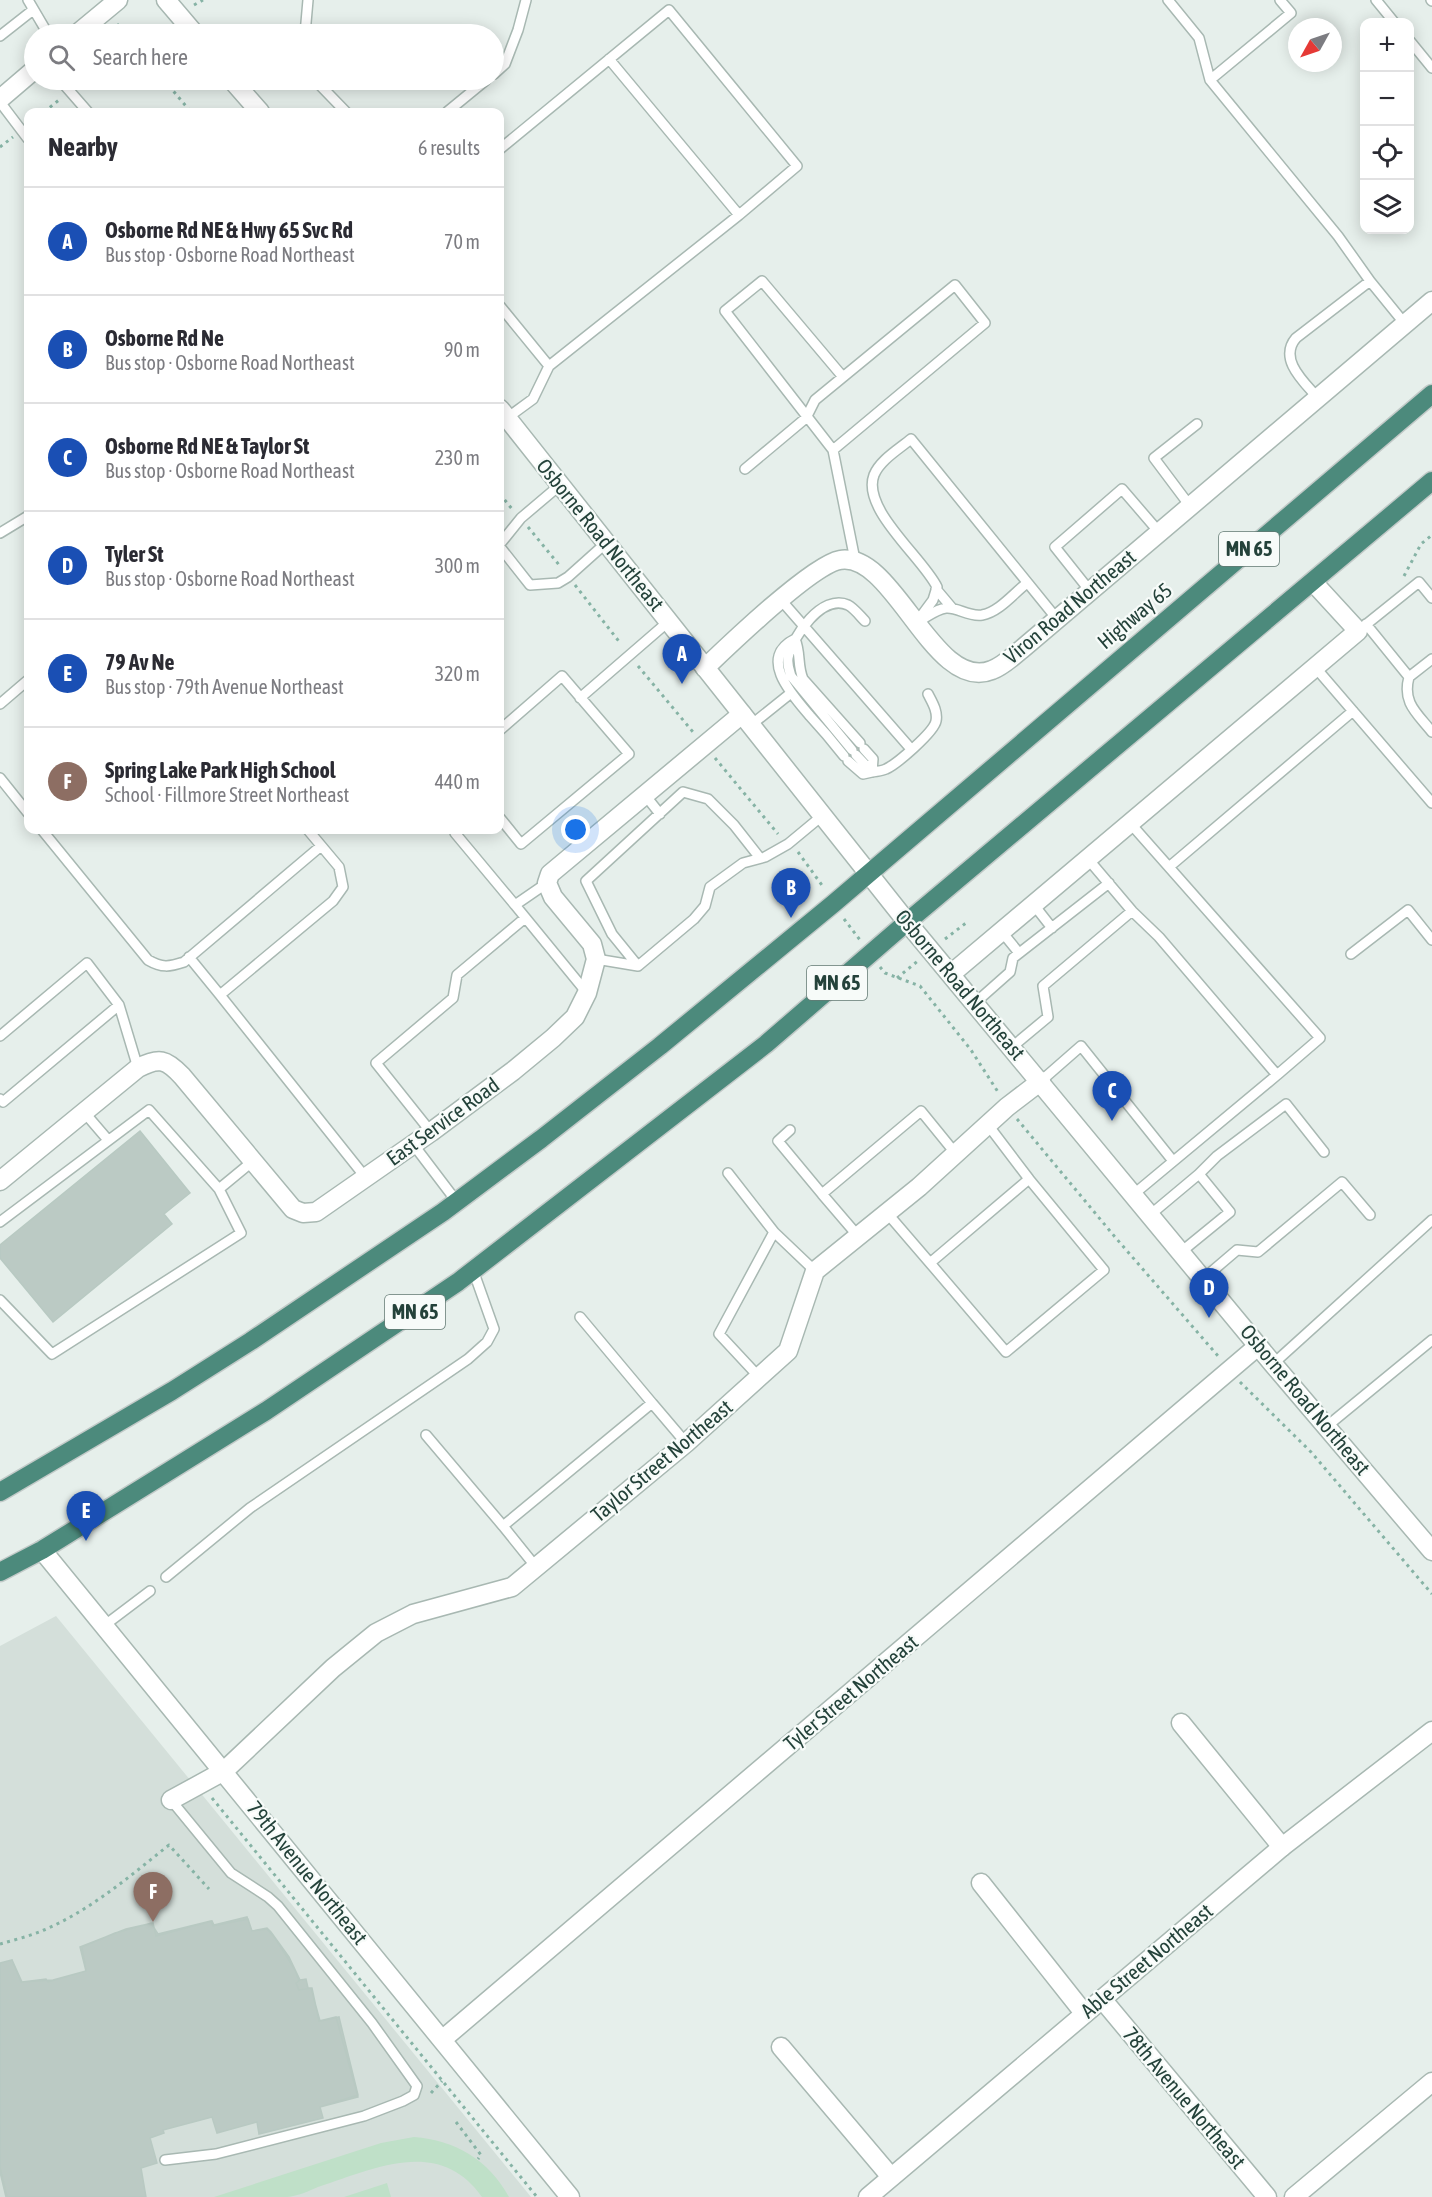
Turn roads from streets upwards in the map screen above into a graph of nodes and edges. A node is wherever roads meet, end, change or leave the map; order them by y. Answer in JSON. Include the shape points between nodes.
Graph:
{"nodes":[{"id":1,"x":118,"y":0,"type":"edge"},
{"id":2,"x":166,"y":0,"type":"edge"},
{"id":3,"x":89,"y":24,"type":"edge"},
{"id":4,"x":186,"y":24,"type":"edge"},
{"id":5,"x":24,"y":79,"type":"edge"},
{"id":6,"x":241,"y":90,"type":"edge"},
{"id":7,"x":0,"y":101,"type":"edge"},
{"id":8,"x":256,"y":108,"type":"edge"},
{"id":9,"x":1432,"y":301,"type":"edge"},
{"id":10,"x":1432,"y":394,"type":"edge"},
{"id":11,"x":504,"y":415,"type":"edge"},
{"id":12,"x":1432,"y":481,"type":"edge"},
{"id":13,"x":1313,"y":582,"type":"junction"},
{"id":14,"x":705,"y":668,"type":"junction"},
{"id":15,"x":746,"y":719,"type":"junction"},
{"id":16,"x":869,"y":874,"type":"junction"},
{"id":17,"x":907,"y":922,"type":"junction"},
{"id":18,"x":951,"y":975,"type":"junction"},
{"id":19,"x":1041,"y":1081,"type":"junction"},
{"id":20,"x":0,"y":1181,"type":"edge"},
{"id":21,"x":1258,"y":1346,"type":"junction"},
{"id":22,"x":0,"y":1492,"type":"edge"},
{"id":23,"x":42,"y":1550,"type":"junction"},
{"id":24,"x":1432,"y":1551,"type":"edge"},
{"id":25,"x":0,"y":1572,"type":"edge"},
{"id":26,"x":1181,"y":1723,"type":"dead end"},
{"id":27,"x":1432,"y":1731,"type":"edge"},
{"id":28,"x":224,"y":1771,"type":"junction"},
{"id":29,"x":171,"y":1800,"type":"road end"},
{"id":30,"x":1282,"y":1847,"type":"junction"},
{"id":31,"x":981,"y":1883,"type":"dead end"},
{"id":32,"x":1102,"y":1999,"type":"junction"},
{"id":33,"x":1084,"y":2013,"type":"junction"},
{"id":34,"x":443,"y":2039,"type":"junction"},
{"id":35,"x":781,"y":2047,"type":"dead end"},
{"id":36,"x":1432,"y":2082,"type":"edge"},
{"id":37,"x":891,"y":2177,"type":"junction"},
{"id":38,"x":570,"y":2197,"type":"edge"},
{"id":39,"x":868,"y":2197,"type":"edge"},
{"id":40,"x":1267,"y":2197,"type":"edge"},
{"id":41,"x":1294,"y":2197,"type":"edge"}],
"edges":[{"from":1,"to":3,"type":"street"},
{"from":2,"to":4,"type":"street"},
{"from":5,"to":7,"type":"street"},
{"from":6,"to":8,"type":"street"},
{"from":9,"to":14,"type":"street","name":"Viron Road Northeast","via":[[992,671],[959,668],[941,653],[875,573],[855,560],[823,566]]},
{"from":10,"to":16,"type":"highway","name":"Highway 65","number":"MN 65"},
{"from":11,"to":14,"type":"street","name":"Osborne Road Northeast"},
{"from":12,"to":13,"type":"highway","number":"MN 65"},
{"from":13,"to":17,"type":"highway","number":"MN 65"},
{"from":13,"to":18,"type":"street","via":[[1362,628]]},
{"from":14,"to":15,"type":"street","name":"Osborne Road Northeast"},
{"from":15,"to":16,"type":"street","name":"Osborne Road Northeast"},
{"from":15,"to":20,"type":"street","name":"East Service Road","via":[[704,745],[550,874],[548,883],[554,897],[592,944],[596,959],[575,1017],[513,1071],[316,1212],[293,1209],[171,1064],[159,1060],[138,1068]]},
{"from":16,"to":17,"type":"street","name":"Osborne Road Northeast"},
{"from":16,"to":22,"type":"highway","number":"MN 65","via":[[660,1046],[457,1202],[251,1341]]},
{"from":17,"to":18,"type":"street","name":"Osborne Road Northeast"},
{"from":17,"to":23,"type":"highway","number":"MN 65","via":[[766,1044],[473,1270],[266,1411]]},
{"from":18,"to":19,"type":"street","name":"Osborne Road Northeast"},
{"from":19,"to":21,"type":"street","name":"Osborne Road Northeast"},
{"from":19,"to":28,"type":"street","name":"Taylor Street Northeast","via":[[815,1271],[788,1351],[686,1443],[512,1587],[413,1614],[376,1633]]},
{"from":21,"to":24,"type":"street","name":"Osborne Road Northeast"},
{"from":21,"to":34,"type":"street","name":"Tyler Street Northeast"},
{"from":23,"to":25,"type":"highway","number":"MN 65"},
{"from":23,"to":28,"type":"street","name":"79th Avenue Northeast"},
{"from":26,"to":30,"type":"street"},
{"from":27,"to":30,"type":"street","name":"Able Street Northeast"},
{"from":28,"to":29,"type":"street","name":"Taylor Street Northeast"},
{"from":28,"to":34,"type":"street","name":"79th Avenue Northeast"},
{"from":30,"to":32,"type":"street","name":"Able Street Northeast"},
{"from":31,"to":33,"type":"street"},
{"from":32,"to":33,"type":"street","name":"Able Street Northeast"},
{"from":32,"to":40,"type":"street","name":"78th Avenue Northeast"},
{"from":33,"to":37,"type":"street","name":"Able Street Northeast"},
{"from":34,"to":38,"type":"street","name":"79th Avenue Northeast"},
{"from":35,"to":37,"type":"street"},
{"from":36,"to":41,"type":"street"},
{"from":37,"to":39,"type":"street","name":"Able Street Northeast"}]}
